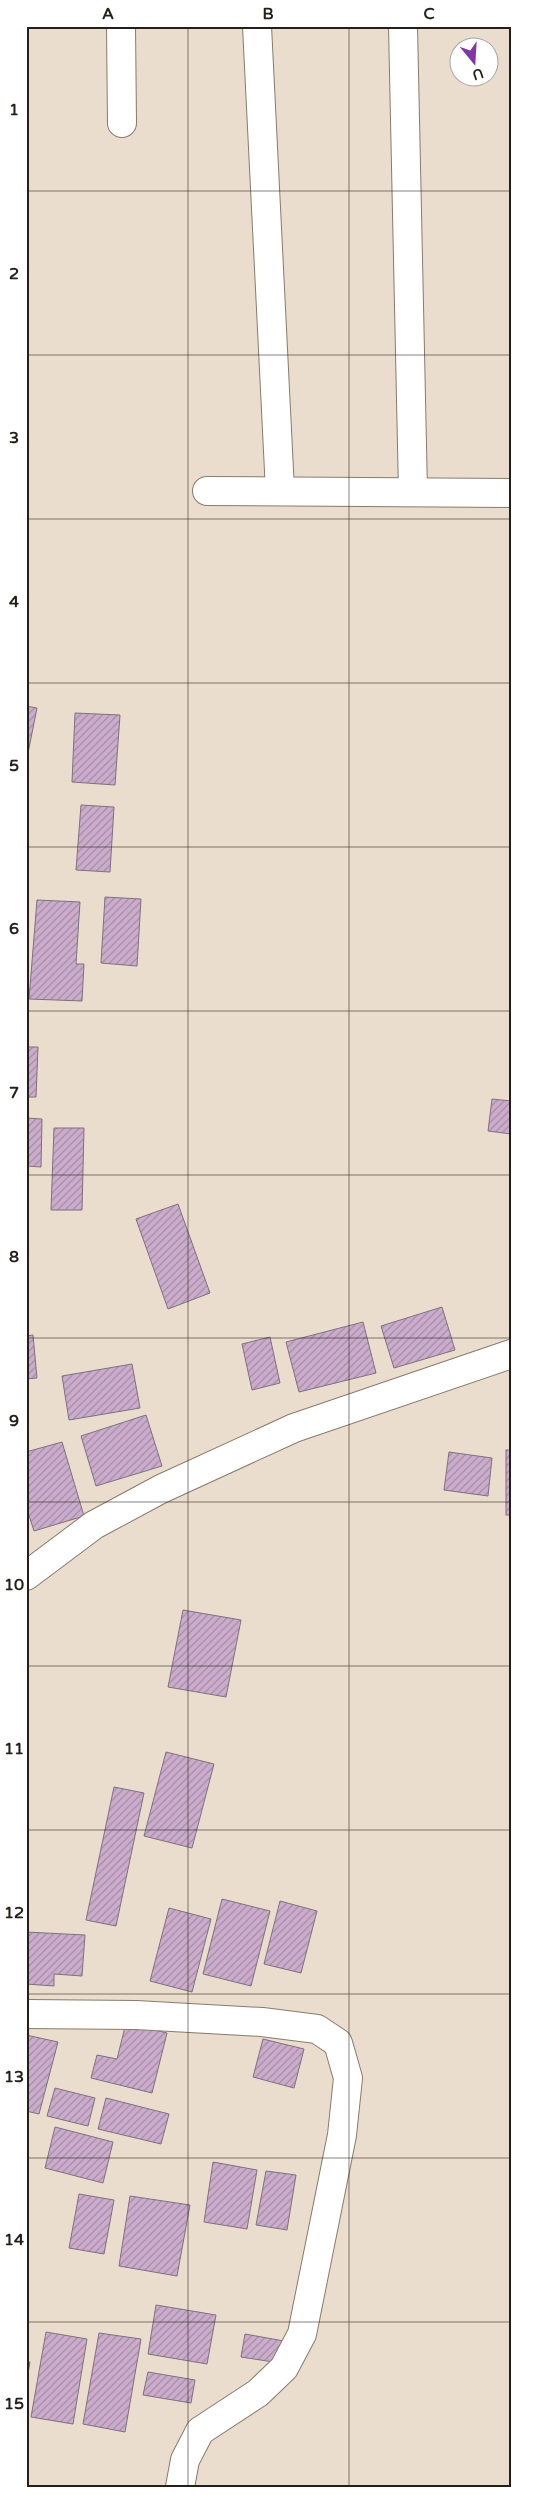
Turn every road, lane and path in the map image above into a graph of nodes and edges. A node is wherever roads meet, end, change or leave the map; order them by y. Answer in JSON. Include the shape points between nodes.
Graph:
{"nodes":[{"id":1,"x":121,"y":26,"type":"edge"},
{"id":2,"x":257,"y":26,"type":"edge"},
{"id":3,"x":403,"y":26,"type":"edge"},
{"id":4,"x":122,"y":122,"type":"dead end"},
{"id":5,"x":207,"y":491,"type":"dead end"},
{"id":6,"x":280,"y":492,"type":"junction"},
{"id":7,"x":413,"y":492,"type":"junction"},
{"id":8,"x":511,"y":492,"type":"edge"},
{"id":9,"x":511,"y":1354,"type":"edge"},
{"id":10,"x":26,"y":1576,"type":"edge"},
{"id":11,"x":26,"y":2014,"type":"edge"},
{"id":12,"x":180,"y":2487,"type":"edge"}],
"edges":[{"from":1,"to":4,"type":"street"},
{"from":2,"to":6,"type":"street"},
{"from":3,"to":7,"type":"street"},
{"from":5,"to":6,"type":"street"},
{"from":6,"to":7,"type":"street"},
{"from":7,"to":8,"type":"street"},
{"from":9,"to":10,"type":"street","via":[[294,1428],[161,1489],[94,1525]]},
{"from":11,"to":12,"type":"street","via":[[136,2015],[262,2022],[317,2029],[338,2044],[348,2078],[342,2135],[302,2334],[284,2368],[258,2393],[200,2431],[185,2460]]}]}
